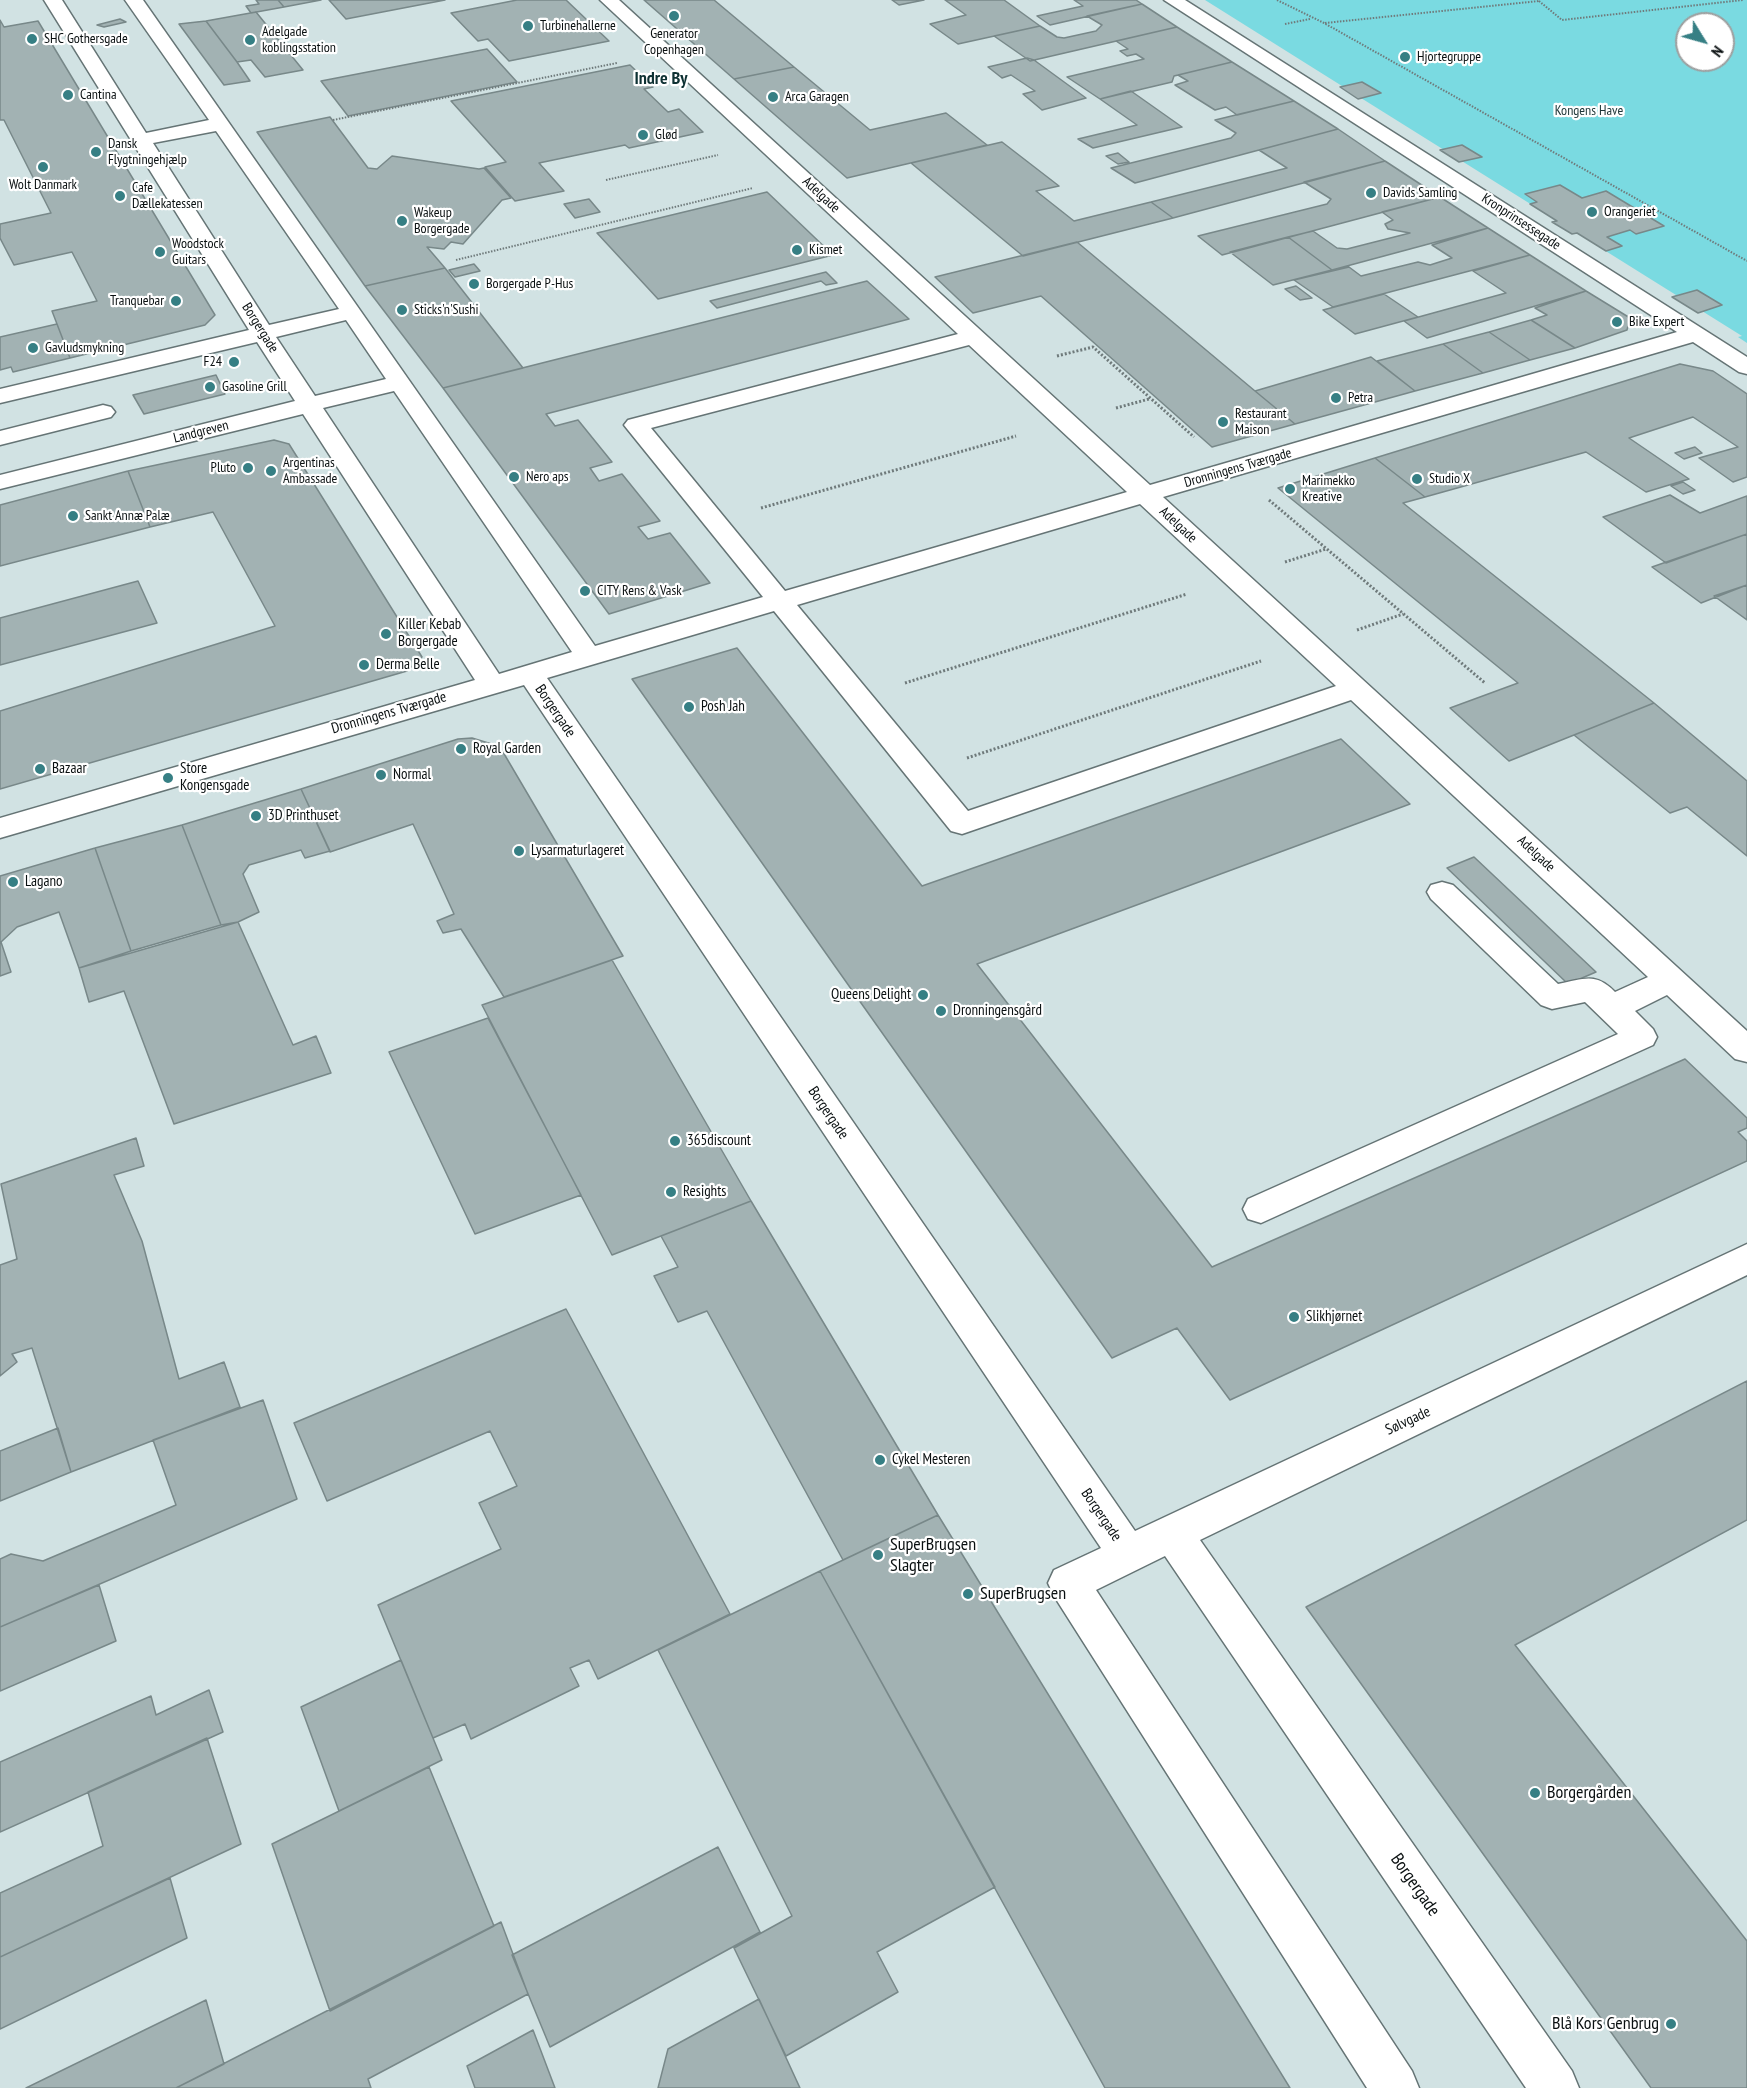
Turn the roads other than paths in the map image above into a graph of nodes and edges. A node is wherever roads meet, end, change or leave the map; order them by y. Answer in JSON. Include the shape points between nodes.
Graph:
{"nodes":[{"id":1,"x":53,"y":0,"type":"edge"},
{"id":2,"x":134,"y":0,"type":"edge"},
{"id":3,"x":609,"y":0,"type":"edge"},
{"id":4,"x":1173,"y":0,"type":"edge"},
{"id":5,"x":220,"y":124,"type":"junction"},
{"id":6,"x":141,"y":140,"type":"junction"},
{"id":7,"x":352,"y":312,"type":"junction"},
{"id":8,"x":263,"y":334,"type":"junction"},
{"id":9,"x":1696,"y":334,"type":"junction"},
{"id":10,"x":974,"y":337,"type":"junction"},
{"id":11,"x":1747,"y":367,"type":"edge"},
{"id":12,"x":84,"y":376,"type":"junction"},
{"id":13,"x":401,"y":382,"type":"junction"},
{"id":14,"x":0,"y":396,"type":"edge"},
{"id":15,"x":310,"y":405,"type":"junction"},
{"id":16,"x":103,"y":412,"type":"junction"},
{"id":17,"x":0,"y":438,"type":"edge"},
{"id":18,"x":127,"y":450,"type":"junction"},
{"id":19,"x":0,"y":482,"type":"edge"},
{"id":20,"x":1146,"y":495,"type":"junction"},
{"id":21,"x":780,"y":602,"type":"junction"},
{"id":22,"x":588,"y":655,"type":"junction"},
{"id":23,"x":529,"y":672,"type":"junction"},
{"id":24,"x":491,"y":683,"type":"junction"},
{"id":25,"x":1356,"y":689,"type":"junction"},
{"id":26,"x":0,"y":828,"type":"edge"},
{"id":27,"x":1442,"y":892,"type":"dead end"},
{"id":28,"x":1671,"y":980,"type":"junction"},
{"id":29,"x":1613,"y":1009,"type":"junction"},
{"id":30,"x":1747,"y":1050,"type":"edge"},
{"id":31,"x":1261,"y":1209,"type":"dead end"},
{"id":32,"x":1747,"y":1259,"type":"edge"},
{"id":33,"x":1173,"y":1533,"type":"junction"},
{"id":34,"x":1128,"y":1554,"type":"junction"},
{"id":35,"x":1395,"y":2088,"type":"edge"},
{"id":36,"x":1555,"y":2088,"type":"edge"}],
"edges":[{"from":1,"to":6,"type":"street","name":"Borgergade"},
{"from":2,"to":5,"type":"street"},
{"from":3,"to":10,"type":"street","name":"Adelgade"},
{"from":4,"to":9,"type":"street","name":"Kronprinsessegade"},
{"from":5,"to":6,"type":"street"},
{"from":5,"to":7,"type":"street"},
{"from":6,"to":8,"type":"street","name":"Borgergade"},
{"from":7,"to":8,"type":"street"},
{"from":7,"to":13,"type":"street"},
{"from":8,"to":12,"type":"street"},
{"from":8,"to":15,"type":"street","name":"Borgergade"},
{"from":9,"to":11,"type":"street","name":"Kronprinsessegade"},
{"from":9,"to":20,"type":"street","name":"Dronningens Tværgade"},
{"from":10,"to":20,"type":"street","name":"Adelgade"},
{"from":10,"to":21,"type":"street","via":[[636,425]]},
{"from":12,"to":14,"type":"street"},
{"from":12,"to":16,"type":"street"},
{"from":13,"to":15,"type":"street","name":"Landgreven"},
{"from":13,"to":22,"type":"street"},
{"from":15,"to":18,"type":"street","name":"Landgreven"},
{"from":15,"to":24,"type":"street","name":"Borgergade"},
{"from":16,"to":17,"type":"street"},
{"from":16,"to":18,"type":"street"},
{"from":18,"to":19,"type":"street","name":"Landgreven"},
{"from":20,"to":21,"type":"street","name":"Dronningens Tværgade"},
{"from":20,"to":25,"type":"street","name":"Adelgade"},
{"from":21,"to":22,"type":"street","name":"Dronningens Tværgade"},
{"from":21,"to":25,"type":"street","via":[[962,824]]},
{"from":22,"to":23,"type":"street","name":"Dronningens Tværgade"},
{"from":23,"to":24,"type":"street","name":"Dronningens Tværgade"},
{"from":23,"to":34,"type":"street","name":"Borgergade"},
{"from":24,"to":26,"type":"street","name":"Dronningens Tværgade"},
{"from":25,"to":28,"type":"street","name":"Adelgade"},
{"from":27,"to":29,"type":"street","via":[[1552,997],[1592,989]]},
{"from":28,"to":29,"type":"street"},
{"from":28,"to":30,"type":"street","name":"Adelgade"},
{"from":29,"to":31,"type":"street","via":[[1641,1037]]},
{"from":32,"to":33,"type":"street","name":"Sølvgade"},
{"from":33,"to":34,"type":"street","name":"Sølvgade"},
{"from":33,"to":36,"type":"street","name":"Borgergade"},
{"from":34,"to":35,"type":"street","name":"Sølvgade","via":[[1068,1582]]}]}
